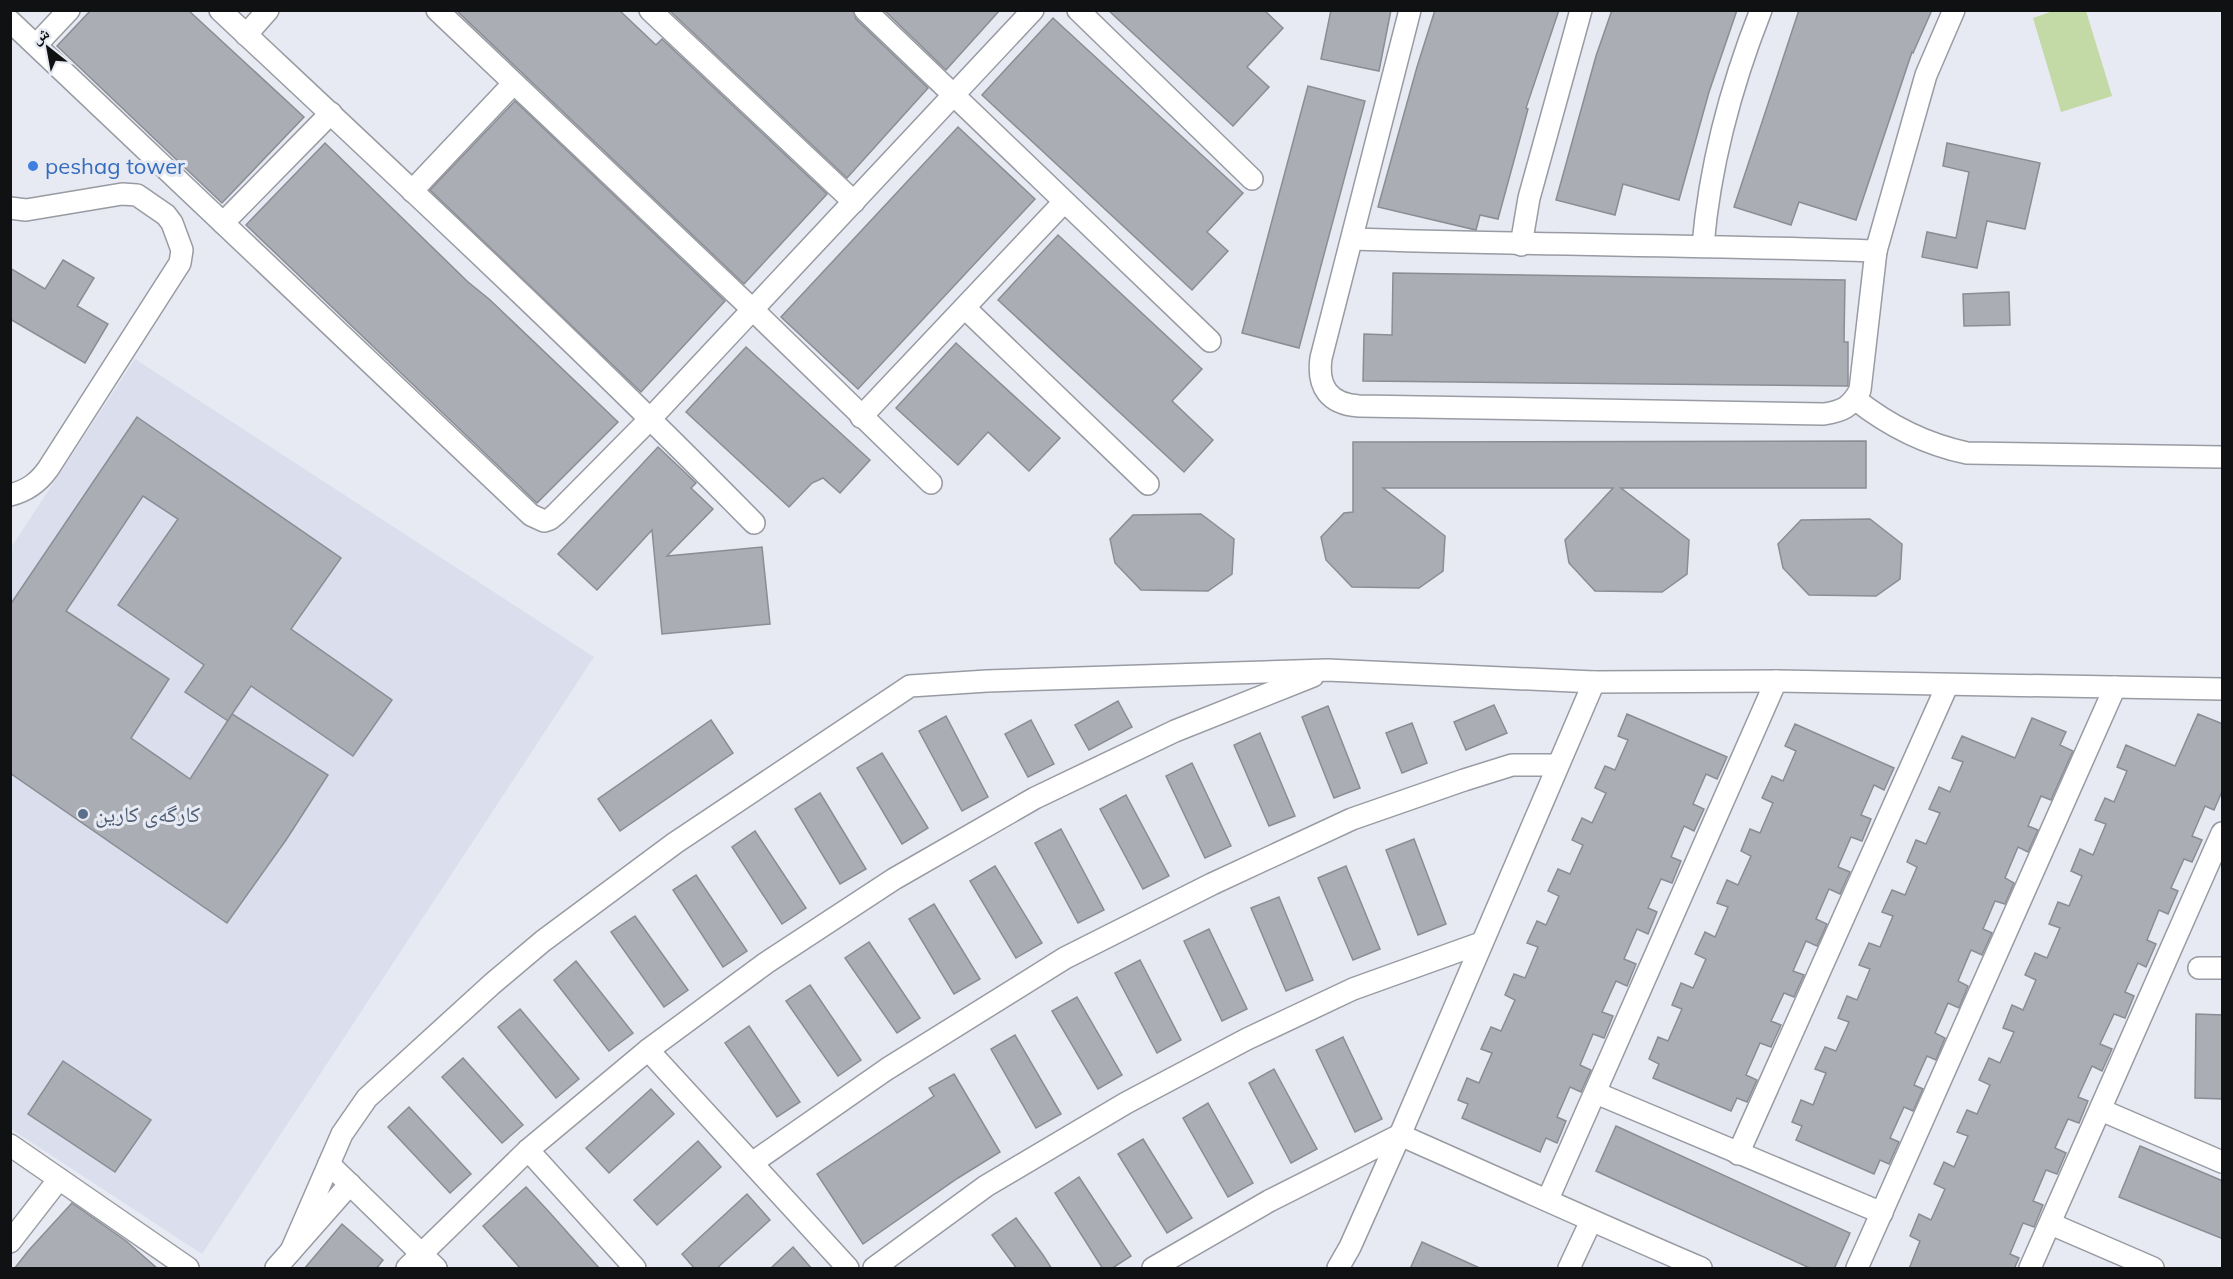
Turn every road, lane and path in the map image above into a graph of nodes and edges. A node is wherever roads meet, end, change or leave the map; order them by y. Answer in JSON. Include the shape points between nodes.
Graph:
{"nodes":[{"id":1,"x":69,"y":10,"type":"edge"},
{"id":2,"x":220,"y":10,"type":"edge"},
{"id":3,"x":268,"y":10,"type":"edge"},
{"id":4,"x":437,"y":10,"type":"edge"},
{"id":5,"x":650,"y":10,"type":"edge"},
{"id":6,"x":865,"y":10,"type":"edge"},
{"id":7,"x":1034,"y":10,"type":"edge"},
{"id":8,"x":1078,"y":10,"type":"edge"},
{"id":9,"x":1410,"y":10,"type":"edge"},
{"id":10,"x":1581,"y":10,"type":"edge"},
{"id":11,"x":1761,"y":10,"type":"edge"},
{"id":12,"x":1954,"y":10,"type":"edge"},
{"id":13,"x":10,"y":21,"type":"edge"},
{"id":14,"x":246,"y":35,"type":"junction"},
{"id":15,"x":36,"y":45,"type":"junction"},
{"id":16,"x":513,"y":84,"type":"junction"},
{"id":17,"x":955,"y":95,"type":"junction"},
{"id":18,"x":332,"y":113,"type":"junction"},
{"id":19,"x":1252,"y":179,"type":"dead end"},
{"id":20,"x":412,"y":191,"type":"junction"},
{"id":21,"x":854,"y":202,"type":"junction"},
{"id":22,"x":1064,"y":202,"type":"junction"},
{"id":23,"x":10,"y":208,"type":"edge"},
{"id":24,"x":223,"y":223,"type":"junction"},
{"id":25,"x":1352,"y":239,"type":"junction"},
{"id":26,"x":1521,"y":244,"type":"junction"},
{"id":27,"x":1703,"y":245,"type":"junction"},
{"id":28,"x":1876,"y":251,"type":"junction"},
{"id":29,"x":965,"y":308,"type":"junction"},
{"id":30,"x":752,"y":309,"type":"junction"},
{"id":31,"x":1210,"y":341,"type":"dead end"},
{"id":32,"x":1855,"y":399,"type":"junction"},
{"id":33,"x":861,"y":417,"type":"junction"},
{"id":34,"x":651,"y":418,"type":"junction"},
{"id":35,"x":2223,"y":457,"type":"edge"},
{"id":36,"x":931,"y":483,"type":"dead end"},
{"id":37,"x":1148,"y":484,"type":"dead end"},
{"id":38,"x":10,"y":495,"type":"edge"},
{"id":39,"x":754,"y":523,"type":"dead end"},
{"id":40,"x":1327,"y":670,"type":"junction"},
{"id":41,"x":1776,"y":681,"type":"junction"},
{"id":42,"x":1594,"y":682,"type":"junction"},
{"id":43,"x":1947,"y":686,"type":"junction"},
{"id":44,"x":2115,"y":687,"type":"junction"},
{"id":45,"x":2223,"y":689,"type":"edge"},
{"id":46,"x":1557,"y":765,"type":"junction"},
{"id":47,"x":2223,"y":833,"type":"edge"},
{"id":48,"x":1481,"y":943,"type":"junction"},
{"id":49,"x":2199,"y":968,"type":"dead end"},
{"id":50,"x":2223,"y":968,"type":"edge"},
{"id":51,"x":648,"y":1050,"type":"junction"},
{"id":52,"x":1596,"y":1093,"type":"junction"},
{"id":53,"x":2101,"y":1110,"type":"junction"},
{"id":54,"x":1400,"y":1135,"type":"junction"},
{"id":55,"x":10,"y":1145,"type":"edge"},
{"id":56,"x":528,"y":1150,"type":"junction"},
{"id":57,"x":1738,"y":1154,"type":"junction"},
{"id":58,"x":2223,"y":1162,"type":"edge"},
{"id":59,"x":329,"y":1164,"type":"junction"},
{"id":60,"x":752,"y":1164,"type":"junction"},
{"id":61,"x":60,"y":1179,"type":"junction"},
{"id":62,"x":350,"y":1184,"type":"junction"},
{"id":63,"x":1548,"y":1199,"type":"junction"},
{"id":64,"x":1882,"y":1213,"type":"junction"},
{"id":65,"x":1591,"y":1221,"type":"junction"},
{"id":66,"x":2051,"y":1224,"type":"junction"},
{"id":67,"x":10,"y":1242,"type":"edge"},
{"id":68,"x":291,"y":1251,"type":"junction"},
{"id":69,"x":414,"y":1261,"type":"edge"},
{"id":70,"x":188,"y":1269,"type":"edge"},
{"id":71,"x":276,"y":1269,"type":"edge"},
{"id":72,"x":436,"y":1269,"type":"edge"},
{"id":73,"x":635,"y":1269,"type":"edge"},
{"id":74,"x":848,"y":1269,"type":"edge"},
{"id":75,"x":874,"y":1269,"type":"edge"},
{"id":76,"x":1153,"y":1269,"type":"edge"},
{"id":77,"x":1338,"y":1269,"type":"edge"},
{"id":78,"x":1569,"y":1269,"type":"edge"},
{"id":79,"x":1701,"y":1269,"type":"edge"},
{"id":80,"x":1857,"y":1269,"type":"edge"},
{"id":81,"x":2030,"y":1269,"type":"edge"},
{"id":82,"x":2153,"y":1269,"type":"edge"}],
"edges":[{"from":1,"to":15,"type":"street"},
{"from":2,"to":14,"type":"street"},
{"from":3,"to":14,"type":"street"},
{"from":4,"to":16,"type":"street"},
{"from":5,"to":21,"type":"street"},
{"from":6,"to":17,"type":"street"},
{"from":7,"to":17,"type":"street"},
{"from":8,"to":19,"type":"street"},
{"from":9,"to":25,"type":"street"},
{"from":10,"to":26,"type":"street","via":[[1529,198]]},
{"from":11,"to":27,"type":"street","via":[[1725,116],[1706,208]]},
{"from":12,"to":28,"type":"street","via":[[1926,75]]},
{"from":13,"to":15,"type":"street"},
{"from":14,"to":18,"type":"street"},
{"from":15,"to":24,"type":"street"},
{"from":16,"to":20,"type":"street"},
{"from":16,"to":30,"type":"street"},
{"from":17,"to":21,"type":"street"},
{"from":17,"to":22,"type":"street"},
{"from":18,"to":20,"type":"street"},
{"from":18,"to":24,"type":"street"},
{"from":20,"to":34,"type":"street"},
{"from":21,"to":30,"type":"street"},
{"from":22,"to":29,"type":"street"},
{"from":22,"to":31,"type":"street"},
{"from":23,"to":38,"type":"street","via":[[26,210],[137,195],[166,215],[183,250],[180,263],[48,470],[28,489]]},
{"from":24,"to":34,"type":"street","via":[[538,519],[550,519]]},
{"from":25,"to":26,"type":"street"},
{"from":25,"to":32,"type":"street","via":[[1319,370],[1327,393],[1349,405],[1824,414],[1841,412]]},
{"from":26,"to":27,"type":"street"},
{"from":27,"to":28,"type":"street"},
{"from":28,"to":32,"type":"street","via":[[1862,380]]},
{"from":29,"to":33,"type":"street"},
{"from":29,"to":37,"type":"street"},
{"from":30,"to":33,"type":"street"},
{"from":30,"to":34,"type":"street"},
{"from":32,"to":35,"type":"street","via":[[1907,433],[1967,453]]},
{"from":33,"to":36,"type":"street"},
{"from":34,"to":39,"type":"street"},
{"from":40,"to":42,"type":"street"},
{"from":40,"to":51,"type":"street","via":[[1175,730],[1035,798],[894,879],[766,963]]},
{"from":40,"to":59,"type":"street","via":[[910,686],[675,843],[543,942],[367,1098],[342,1134]]},
{"from":41,"to":42,"type":"street"},
{"from":41,"to":43,"type":"street"},
{"from":41,"to":52,"type":"street"},
{"from":42,"to":46,"type":"street"},
{"from":43,"to":44,"type":"street"},
{"from":43,"to":57,"type":"street"},
{"from":44,"to":45,"type":"street"},
{"from":44,"to":64,"type":"street"},
{"from":46,"to":48,"type":"street"},
{"from":46,"to":60,"type":"street","via":[[1512,765],[1352,819],[1212,884],[1065,958],[887,1069]]},
{"from":47,"to":53,"type":"street"},
{"from":48,"to":54,"type":"street"},
{"from":48,"to":75,"type":"street","via":[[1353,989],[1246,1039],[1126,1103],[986,1186]]},
{"from":49,"to":50,"type":"street"},
{"from":51,"to":56,"type":"street"},
{"from":51,"to":60,"type":"street"},
{"from":52,"to":57,"type":"street"},
{"from":52,"to":63,"type":"street"},
{"from":53,"to":58,"type":"street"},
{"from":53,"to":66,"type":"street"},
{"from":54,"to":63,"type":"street"},
{"from":54,"to":76,"type":"street","via":[[1269,1201]]},
{"from":54,"to":77,"type":"street"},
{"from":55,"to":61,"type":"street"},
{"from":56,"to":69,"type":"street"},
{"from":56,"to":73,"type":"street"},
{"from":57,"to":64,"type":"street"},
{"from":59,"to":62,"type":"street"},
{"from":59,"to":68,"type":"street"},
{"from":60,"to":74,"type":"street"},
{"from":61,"to":67,"type":"street"},
{"from":61,"to":70,"type":"street"},
{"from":62,"to":68,"type":"street"},
{"from":62,"to":69,"type":"street"},
{"from":63,"to":65,"type":"street"},
{"from":64,"to":80,"type":"street"},
{"from":65,"to":78,"type":"street"},
{"from":65,"to":79,"type":"street"},
{"from":66,"to":81,"type":"street"},
{"from":66,"to":82,"type":"street"},
{"from":68,"to":71,"type":"street"},
{"from":69,"to":72,"type":"street"}]}
